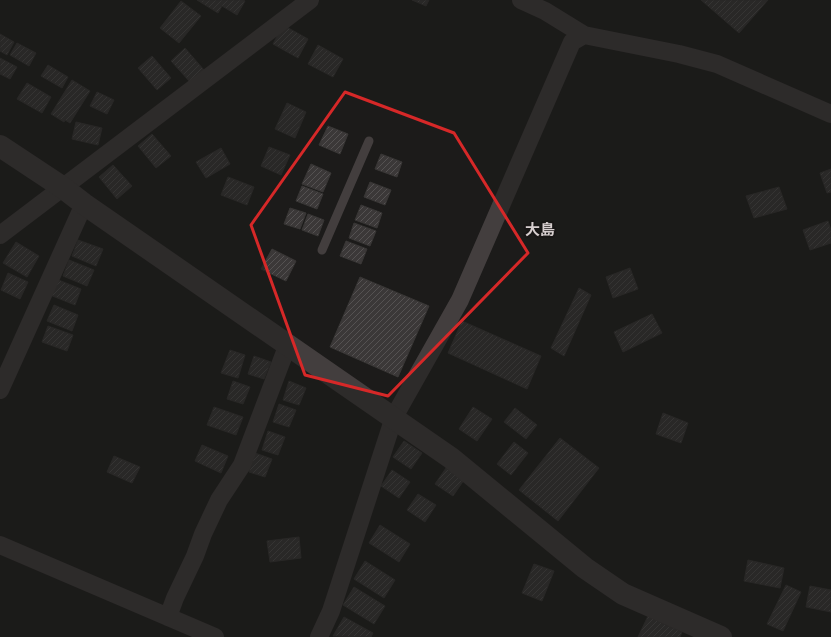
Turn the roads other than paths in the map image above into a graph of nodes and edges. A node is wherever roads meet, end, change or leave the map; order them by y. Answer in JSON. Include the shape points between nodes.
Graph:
{"nodes":[{"id":1,"x":310,"y":0,"type":"edge"},
{"id":2,"x":520,"y":0,"type":"edge"},
{"id":3,"x":584,"y":35,"type":"junction"},
{"id":4,"x":831,"y":114,"type":"edge"},
{"id":5,"x":369,"y":141,"type":"dead end"},
{"id":6,"x":0,"y":146,"type":"edge"},
{"id":7,"x":62,"y":187,"type":"junction"},
{"id":8,"x":84,"y":204,"type":"junction"},
{"id":9,"x":0,"y":235,"type":"edge"},
{"id":10,"x":322,"y":250,"type":"dead end"},
{"id":11,"x":288,"y":344,"type":"junction"},
{"id":12,"x":0,"y":390,"type":"edge"},
{"id":13,"x":394,"y":417,"type":"junction"},
{"id":14,"x":0,"y":545,"type":"edge"},
{"id":15,"x":168,"y":617,"type":"junction"},
{"id":16,"x":215,"y":637,"type":"edge"},
{"id":17,"x":319,"y":637,"type":"edge"},
{"id":18,"x":721,"y":637,"type":"edge"}],
"edges":[{"from":1,"to":7,"type":"street"},
{"from":2,"to":3,"type":"street","via":[[545,11]]},
{"from":3,"to":4,"type":"street","via":[[717,64]]},
{"from":3,"to":13,"type":"street","via":[[572,42],[460,300]]},
{"from":5,"to":10,"type":"lane"},
{"from":6,"to":7,"type":"street"},
{"from":7,"to":8,"type":"street"},
{"from":7,"to":9,"type":"street"},
{"from":8,"to":11,"type":"street"},
{"from":8,"to":12,"type":"street"},
{"from":11,"to":13,"type":"street"},
{"from":11,"to":15,"type":"street","via":[[242,465],[218,500]]},
{"from":13,"to":17,"type":"street","via":[[330,611]]},
{"from":13,"to":18,"type":"street","via":[[451,458],[548,539],[623,594]]},
{"from":14,"to":15,"type":"street"},
{"from":15,"to":16,"type":"street"}]}
